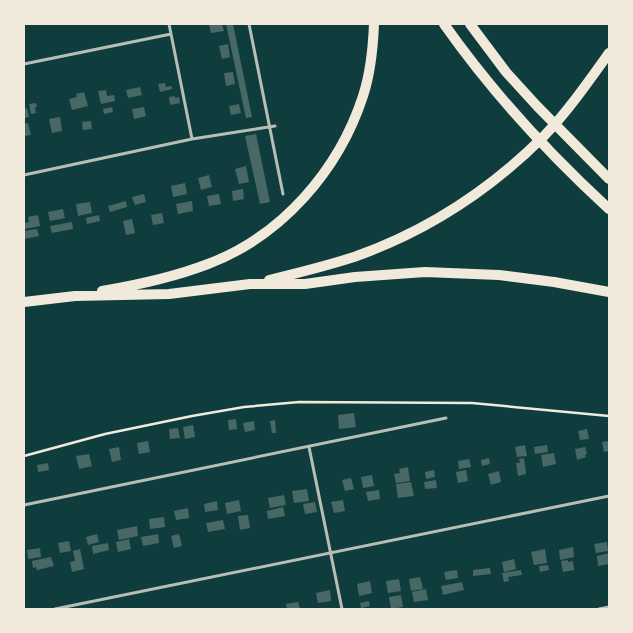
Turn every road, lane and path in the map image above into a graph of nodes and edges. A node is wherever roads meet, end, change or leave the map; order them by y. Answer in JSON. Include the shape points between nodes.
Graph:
{"nodes":[{"id":1,"x":169,"y":24,"type":"edge"},
{"id":2,"x":249,"y":24,"type":"edge"},
{"id":3,"x":374,"y":24,"type":"edge"},
{"id":4,"x":444,"y":24,"type":"edge"},
{"id":5,"x":470,"y":24,"type":"edge"},
{"id":6,"x":171,"y":34,"type":"junction"},
{"id":7,"x":609,"y":53,"type":"edge"},
{"id":8,"x":24,"y":64,"type":"edge"},
{"id":9,"x":274,"y":126,"type":"dead end"},
{"id":10,"x":269,"y":127,"type":"junction"},
{"id":11,"x":192,"y":139,"type":"junction"},
{"id":12,"x":24,"y":174,"type":"edge"},
{"id":13,"x":609,"y":179,"type":"edge"},
{"id":14,"x":283,"y":194,"type":"dead end"},
{"id":15,"x":609,"y":209,"type":"edge"},
{"id":16,"x":250,"y":284,"type":"junction"},
{"id":17,"x":609,"y":292,"type":"edge"},
{"id":18,"x":75,"y":296,"type":"junction"},
{"id":19,"x":24,"y":302,"type":"edge"},
{"id":20,"x":609,"y":416,"type":"edge"},
{"id":21,"x":446,"y":418,"type":"dead end"},
{"id":22,"x":309,"y":447,"type":"junction"},
{"id":23,"x":24,"y":456,"type":"edge"},
{"id":24,"x":609,"y":496,"type":"edge"},
{"id":25,"x":24,"y":505,"type":"edge"},
{"id":26,"x":331,"y":553,"type":"junction"},
{"id":27,"x":609,"y":607,"type":"edge"},
{"id":28,"x":55,"y":609,"type":"edge"},
{"id":29,"x":342,"y":609,"type":"edge"},
{"id":30,"x":598,"y":609,"type":"edge"}],
"edges":[{"from":1,"to":6,"type":"lane"},
{"from":2,"to":10,"type":"lane"},
{"from":3,"to":18,"type":"highway","via":[[370,70],[353,122],[327,169],[296,207],[259,236],[208,264],[167,277]]},
{"from":4,"to":15,"type":"highway","via":[[483,76],[532,133]]},
{"from":5,"to":13,"type":"highway","via":[[506,72]]},
{"from":6,"to":8,"type":"lane"},
{"from":6,"to":11,"type":"lane"},
{"from":7,"to":16,"type":"highway","via":[[545,135],[479,192],[453,209],[378,248],[308,271]]},
{"from":9,"to":10,"type":"lane"},
{"from":10,"to":11,"type":"lane"},
{"from":10,"to":14,"type":"lane"},
{"from":11,"to":12,"type":"lane"},
{"from":16,"to":17,"type":"highway","via":[[305,284],[425,272],[506,276]]},
{"from":16,"to":18,"type":"highway","via":[[169,294]]},
{"from":18,"to":19,"type":"highway"},
{"from":20,"to":23,"type":"path","via":[[472,403],[299,402],[244,407],[192,416],[105,434]]},
{"from":21,"to":22,"type":"lane"},
{"from":22,"to":25,"type":"lane"},
{"from":22,"to":26,"type":"lane"},
{"from":24,"to":26,"type":"lane"},
{"from":26,"to":28,"type":"lane"},
{"from":26,"to":29,"type":"lane"},
{"from":27,"to":30,"type":"lane"}]}
